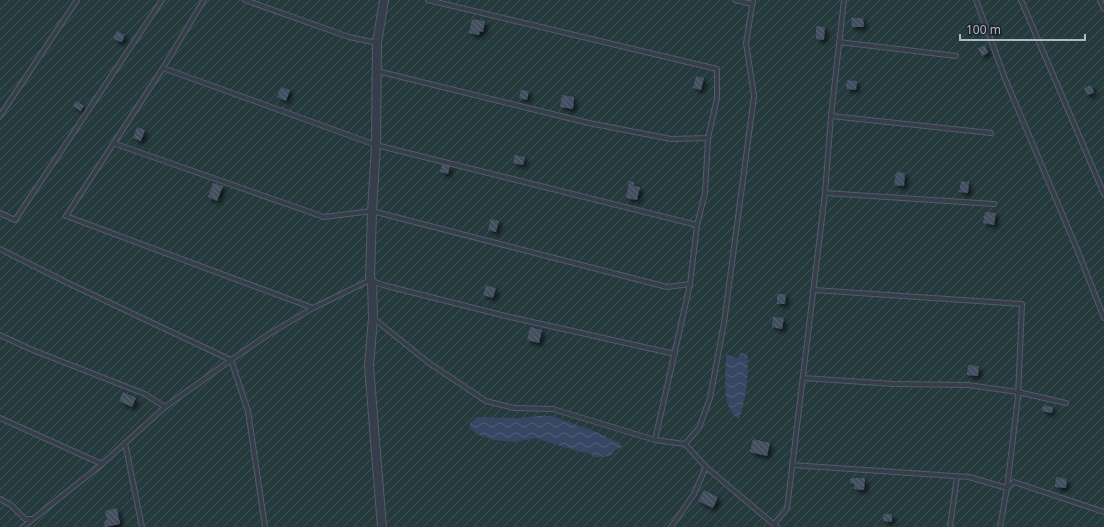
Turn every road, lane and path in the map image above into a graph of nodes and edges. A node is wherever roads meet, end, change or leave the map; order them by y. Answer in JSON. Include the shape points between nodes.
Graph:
{"nodes":[{"id":1,"x":77,"y":0,"type":"edge"},
{"id":2,"x":162,"y":0,"type":"edge"},
{"id":3,"x":204,"y":0,"type":"edge"},
{"id":4,"x":245,"y":0,"type":"edge"},
{"id":5,"x":384,"y":0,"type":"edge"},
{"id":6,"x":428,"y":0,"type":"edge"},
{"id":7,"x":735,"y":0,"type":"edge"},
{"id":8,"x":844,"y":0,"type":"edge"},
{"id":9,"x":976,"y":0,"type":"edge"},
{"id":10,"x":1021,"y":0,"type":"edge"},
{"id":11,"x":1100,"y":0,"type":"edge"},
{"id":12,"x":752,"y":2,"type":"edge"},
{"id":13,"x":1104,"y":9,"type":"edge"},
{"id":14,"x":839,"y":42,"type":"junction"},
{"id":15,"x":377,"y":43,"type":"junction"},
{"id":16,"x":956,"y":56,"type":"dead end"},
{"id":17,"x":163,"y":68,"type":"junction"},
{"id":18,"x":377,"y":71,"type":"junction"},
{"id":19,"x":0,"y":116,"type":"edge"},
{"id":20,"x":831,"y":116,"type":"junction"},
{"id":21,"x":991,"y":133,"type":"dead end"},
{"id":22,"x":708,"y":138,"type":"junction"},
{"id":23,"x":113,"y":143,"type":"junction"},
{"id":24,"x":376,"y":145,"type":"junction"},
{"id":25,"x":825,"y":193,"type":"junction"},
{"id":26,"x":1104,"y":194,"type":"edge"},
{"id":27,"x":994,"y":204,"type":"dead end"},
{"id":28,"x":372,"y":212,"type":"junction"},
{"id":29,"x":0,"y":213,"type":"edge"},
{"id":30,"x":696,"y":225,"type":"junction"},
{"id":31,"x":0,"y":249,"type":"edge"},
{"id":32,"x":371,"y":280,"type":"junction"},
{"id":33,"x":690,"y":284,"type":"junction"},
{"id":34,"x":814,"y":290,"type":"junction"},
{"id":35,"x":313,"y":308,"type":"junction"},
{"id":36,"x":373,"y":318,"type":"junction"},
{"id":37,"x":1104,"y":318,"type":"edge"},
{"id":38,"x":0,"y":335,"type":"edge"},
{"id":39,"x":675,"y":354,"type":"junction"},
{"id":40,"x":231,"y":360,"type":"junction"},
{"id":41,"x":803,"y":378,"type":"junction"},
{"id":42,"x":1018,"y":392,"type":"junction"},
{"id":43,"x":1066,"y":403,"type":"dead end"},
{"id":44,"x":165,"y":407,"type":"junction"},
{"id":45,"x":0,"y":418,"type":"edge"},
{"id":46,"x":655,"y":440,"type":"junction"},
{"id":47,"x":125,"y":443,"type":"junction"},
{"id":48,"x":685,"y":444,"type":"junction"},
{"id":49,"x":102,"y":464,"type":"junction"},
{"id":50,"x":792,"y":465,"type":"junction"},
{"id":51,"x":706,"y":467,"type":"junction"},
{"id":52,"x":957,"y":476,"type":"junction"},
{"id":53,"x":1007,"y":488,"type":"junction"},
{"id":54,"x":0,"y":499,"type":"edge"},
{"id":55,"x":1104,"y":512,"type":"edge"},
{"id":56,"x":33,"y":519,"type":"junction"},
{"id":57,"x":775,"y":525,"type":"edge"},
{"id":58,"x":23,"y":527,"type":"edge"},
{"id":59,"x":142,"y":527,"type":"edge"},
{"id":60,"x":265,"y":527,"type":"edge"},
{"id":61,"x":382,"y":527,"type":"edge"},
{"id":62,"x":671,"y":527,"type":"edge"},
{"id":63,"x":950,"y":527,"type":"edge"},
{"id":64,"x":1000,"y":527,"type":"edge"}],
"edges":[{"from":1,"to":19,"type":"lane"},
{"from":2,"to":29,"type":"lane","via":[[15,220]]},
{"from":3,"to":17,"type":"lane"},
{"from":4,"to":15,"type":"lane","via":[[349,38]]},
{"from":5,"to":15,"type":"street"},
{"from":6,"to":22,"type":"lane","via":[[717,69],[717,98]]},
{"from":7,"to":12,"type":"lane"},
{"from":8,"to":14,"type":"lane"},
{"from":9,"to":37,"type":"lane","via":[[1006,81]]},
{"from":10,"to":26,"type":"lane"},
{"from":11,"to":13,"type":"lane"},
{"from":12,"to":48,"type":"lane","via":[[746,43],[754,96],[724,323],[710,398],[699,428]]},
{"from":14,"to":16,"type":"lane"},
{"from":14,"to":20,"type":"lane"},
{"from":15,"to":18,"type":"street"},
{"from":17,"to":23,"type":"lane"},
{"from":17,"to":24,"type":"lane"},
{"from":18,"to":22,"type":"lane","via":[[589,123],[672,139]]},
{"from":18,"to":24,"type":"street"},
{"from":20,"to":21,"type":"lane"},
{"from":20,"to":25,"type":"lane"},
{"from":22,"to":30,"type":"lane","via":[[705,193]]},
{"from":23,"to":28,"type":"lane","via":[[324,217]]},
{"from":23,"to":35,"type":"lane","via":[[66,216]]},
{"from":24,"to":28,"type":"street"},
{"from":24,"to":30,"type":"lane"},
{"from":25,"to":27,"type":"lane"},
{"from":25,"to":34,"type":"lane"},
{"from":28,"to":32,"type":"street"},
{"from":28,"to":33,"type":"lane","via":[[667,287]]},
{"from":30,"to":33,"type":"lane"},
{"from":31,"to":40,"type":"lane"},
{"from":32,"to":35,"type":"lane"},
{"from":32,"to":36,"type":"street"},
{"from":32,"to":39,"type":"lane","via":[[502,315]]},
{"from":33,"to":39,"type":"lane"},
{"from":34,"to":41,"type":"lane"},
{"from":34,"to":42,"type":"lane","via":[[1022,304]]},
{"from":35,"to":40,"type":"lane"},
{"from":36,"to":46,"type":"lane","via":[[429,363],[486,401],[514,408],[553,409]]},
{"from":36,"to":61,"type":"street","via":[[369,366]]},
{"from":38,"to":44,"type":"lane","via":[[145,394]]},
{"from":39,"to":46,"type":"lane"},
{"from":40,"to":44,"type":"lane"},
{"from":40,"to":60,"type":"lane","via":[[248,411]]},
{"from":41,"to":42,"type":"lane","via":[[894,384],[968,385]]},
{"from":41,"to":50,"type":"lane"},
{"from":42,"to":43,"type":"lane"},
{"from":42,"to":53,"type":"lane"},
{"from":44,"to":47,"type":"lane"},
{"from":45,"to":49,"type":"lane"},
{"from":46,"to":48,"type":"lane"},
{"from":47,"to":49,"type":"lane"},
{"from":47,"to":59,"type":"lane"},
{"from":48,"to":51,"type":"lane"},
{"from":49,"to":56,"type":"lane"},
{"from":50,"to":52,"type":"lane"},
{"from":50,"to":57,"type":"lane","via":[[787,509]]},
{"from":51,"to":57,"type":"lane"},
{"from":51,"to":62,"type":"lane","via":[[694,494]]},
{"from":52,"to":53,"type":"lane"},
{"from":52,"to":63,"type":"lane"},
{"from":53,"to":55,"type":"lane","via":[[1014,482]]},
{"from":53,"to":64,"type":"lane"},
{"from":54,"to":56,"type":"lane","via":[[11,505],[25,519]]},
{"from":56,"to":58,"type":"lane"}]}
